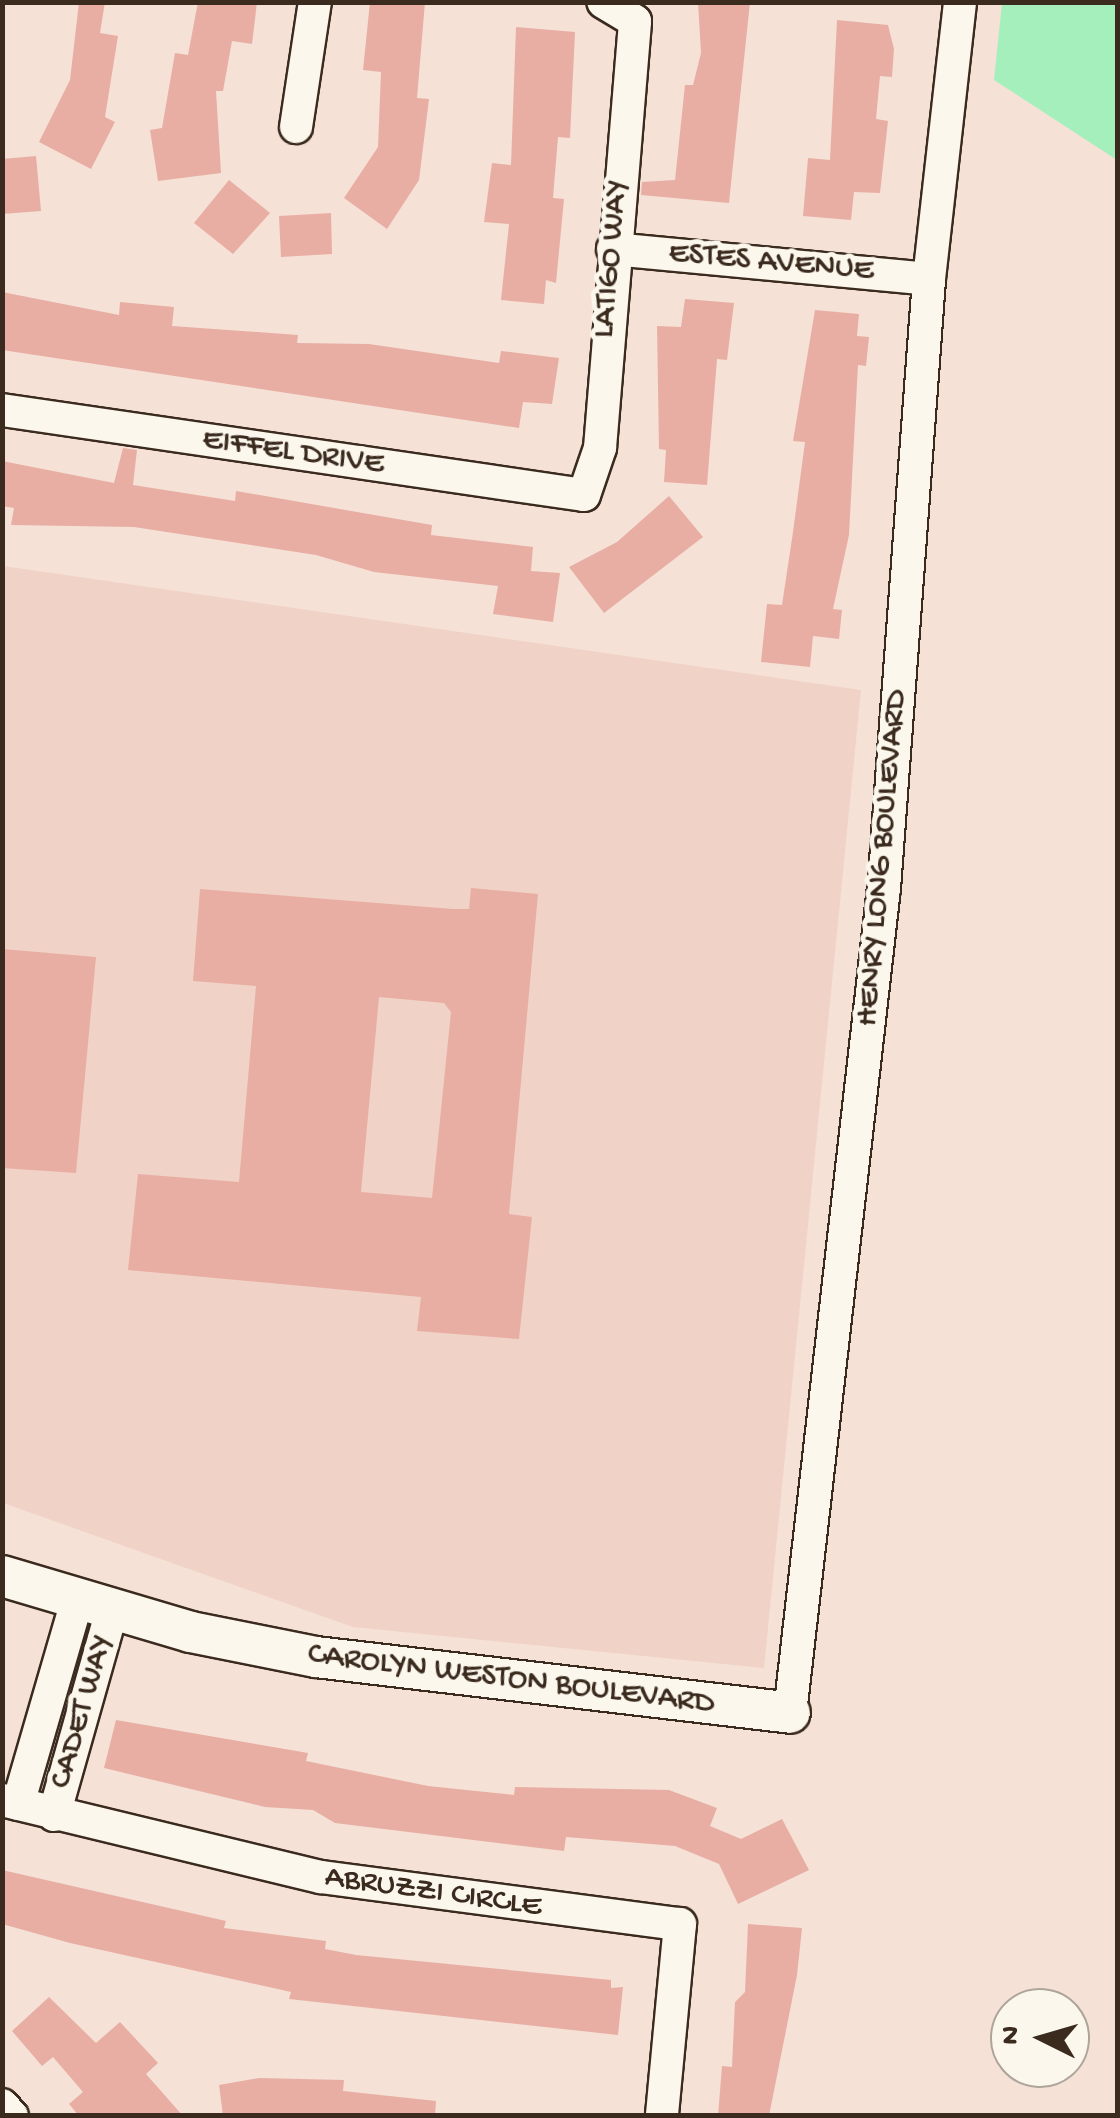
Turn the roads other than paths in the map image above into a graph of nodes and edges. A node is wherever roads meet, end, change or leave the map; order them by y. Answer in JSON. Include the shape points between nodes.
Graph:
{"nodes":[{"id":1,"x":316,"y":2,"type":"edge"},
{"id":2,"x":602,"y":2,"type":"edge"},
{"id":3,"x":960,"y":2,"type":"edge"},
{"id":4,"x":296,"y":127,"type":"dead end"},
{"id":5,"x":613,"y":248,"type":"junction"},
{"id":6,"x":929,"y":279,"type":"junction"},
{"id":7,"x":2,"y":410,"type":"edge"},
{"id":8,"x":584,"y":494,"type":"joint"},
{"id":9,"x":2,"y":1576,"type":"edge"},
{"id":10,"x":95,"y":1605,"type":"junction"},
{"id":11,"x":790,"y":1713,"type":"joint"},
{"id":12,"x":10,"y":1802,"type":"edge"},
{"id":13,"x":54,"y":1814,"type":"junction"},
{"id":14,"x":2,"y":2105,"type":"edge"},
{"id":15,"x":12,"y":2116,"type":"edge"},
{"id":16,"x":662,"y":2116,"type":"edge"}],
"edges":[{"from":1,"to":4,"type":"street"},
{"from":2,"to":5,"type":"street","name":"LATIGO WAY","via":[[634,22]]},
{"from":3,"to":6,"type":"street","name":"HENRY LONG BOULEVARD"},
{"from":5,"to":6,"type":"street","name":"ESTES AVENUE"},
{"from":5,"to":8,"type":"street","name":"LATIGO WAY","via":[[600,448]]},
{"from":6,"to":11,"type":"street","name":"HENRY LONG BOULEVARD","via":[[884,888]]},
{"from":7,"to":8,"type":"street","name":"EIFFEL DRIVE"},
{"from":9,"to":10,"type":"street","name":"CAROLYN WESTON BOULEVARD"},
{"from":10,"to":11,"type":"street","name":"CAROLYN WESTON BOULEVARD","via":[[418,1675]]},
{"from":10,"to":12,"type":"street","name":"CADET WAY"},
{"from":10,"to":13,"type":"street","name":"CADET WAY"},
{"from":12,"to":13,"type":"street","name":"ABRUZZI CIRCLE"},
{"from":13,"to":16,"type":"street","name":"ABRUZZI CIRCLE","via":[[321,1877],[680,1924]]},
{"from":14,"to":15,"type":"street"}]}
